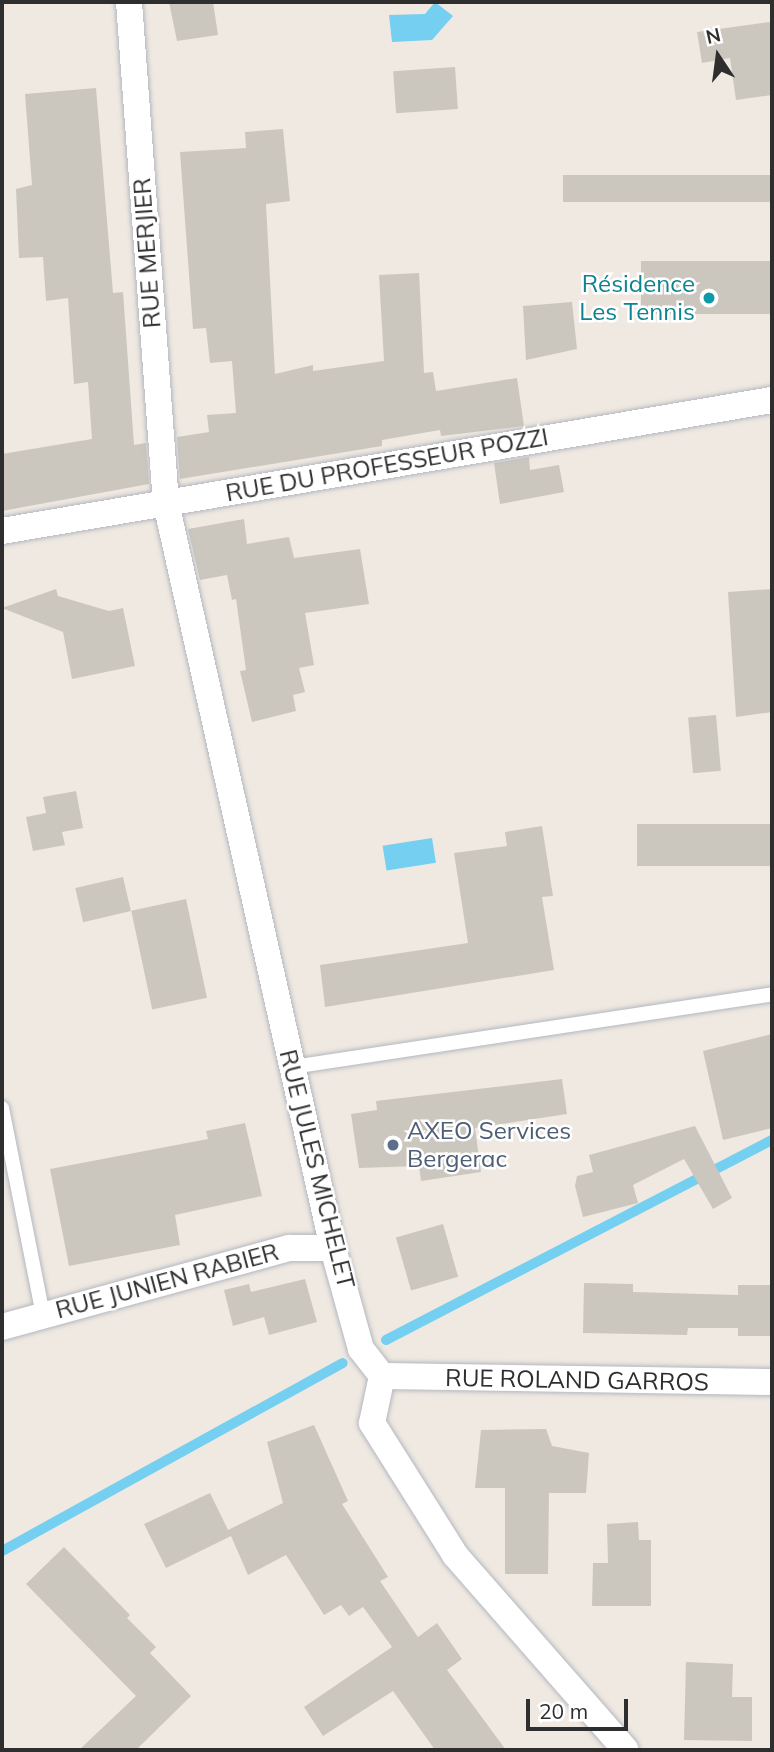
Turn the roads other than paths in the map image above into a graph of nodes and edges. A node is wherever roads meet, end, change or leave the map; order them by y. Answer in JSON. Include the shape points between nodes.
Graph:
{"nodes":[{"id":1,"x":129,"y":2,"type":"edge"},
{"id":2,"x":772,"y":400,"type":"edge"},
{"id":3,"x":166,"y":503,"type":"junction"},
{"id":4,"x":2,"y":531,"type":"edge"},
{"id":5,"x":772,"y":994,"type":"edge"},
{"id":6,"x":292,"y":1067,"type":"junction"},
{"id":7,"x":2,"y":1108,"type":"edge"},
{"id":8,"x":333,"y":1248,"type":"junction"},
{"id":9,"x":43,"y":1315,"type":"junction"},
{"id":10,"x":2,"y":1326,"type":"edge"},
{"id":11,"x":382,"y":1376,"type":"junction"},
{"id":12,"x":772,"y":1382,"type":"edge"},
{"id":13,"x":626,"y":1750,"type":"edge"}],
"edges":[{"from":1,"to":3,"type":"street","name":"RUE MERJIER"},
{"from":2,"to":3,"type":"street","name":"RUE DU PROFESSEUR POZZI"},
{"from":3,"to":4,"type":"street","name":"RUE DU PROFESSEUR POZZI"},
{"from":3,"to":6,"type":"street","name":"RUE JULES MICHELET"},
{"from":5,"to":6,"type":"lane"},
{"from":6,"to":8,"type":"street","name":"RUE JULES MICHELET"},
{"from":7,"to":9,"type":"lane"},
{"from":8,"to":9,"type":"street","name":"RUE JUNIEN RABIER","via":[[289,1248]]},
{"from":8,"to":11,"type":"street","name":"RUE JULES MICHELET","via":[[361,1349]]},
{"from":9,"to":10,"type":"street","name":"RUE JUNIEN RABIER"},
{"from":11,"to":12,"type":"street","name":"RUE ROLAND GARROS"},
{"from":11,"to":13,"type":"street","via":[[372,1423],[422,1506],[455,1555]]}]}
